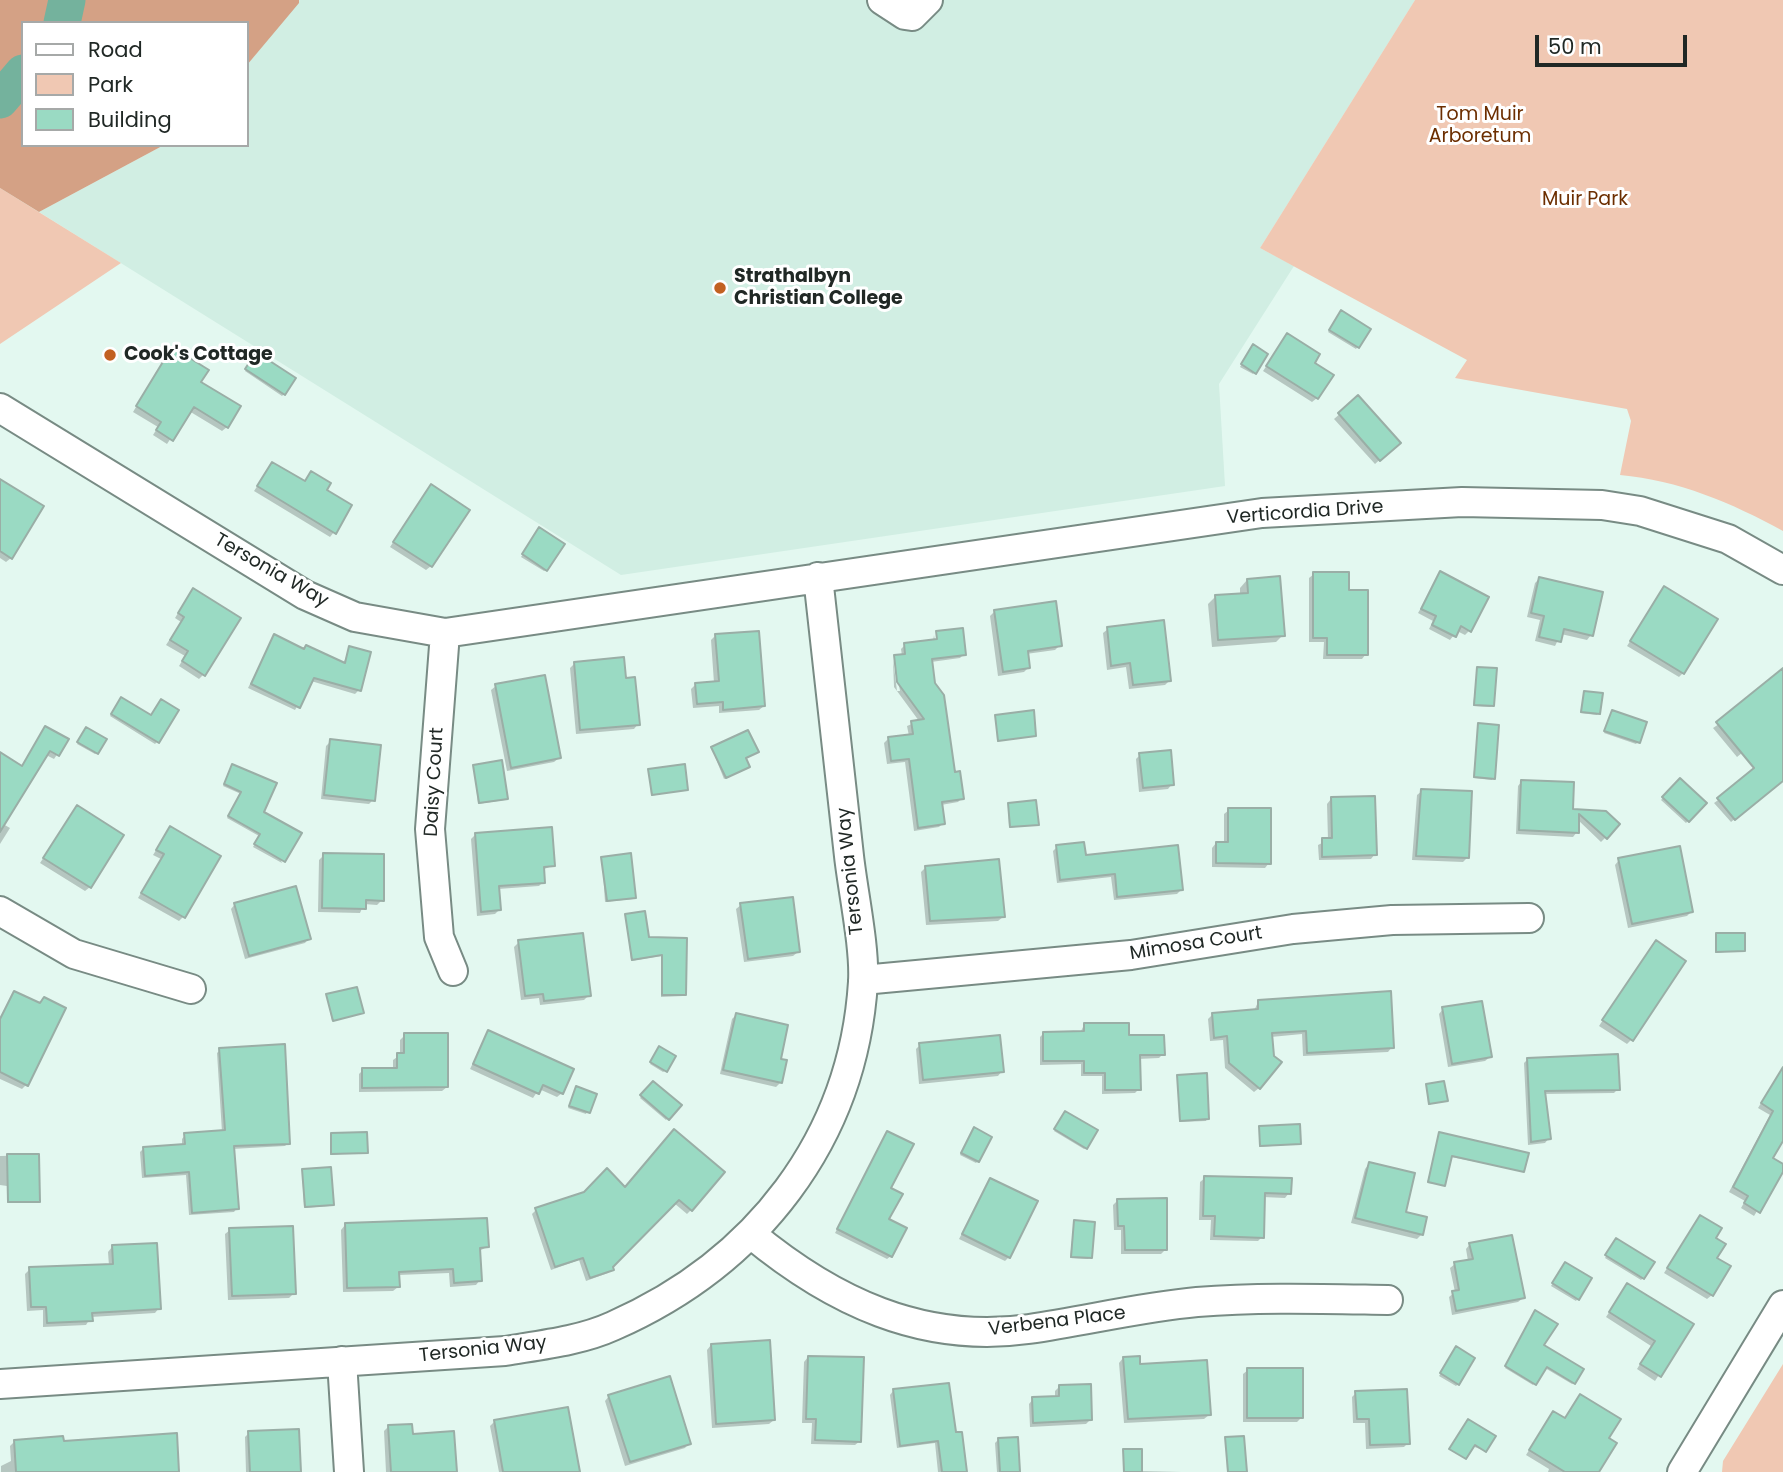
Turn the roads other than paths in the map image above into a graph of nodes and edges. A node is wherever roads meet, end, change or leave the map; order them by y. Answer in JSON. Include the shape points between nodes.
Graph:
{"nodes":[{"id":1,"x":882,"y":0,"type":"edge"},
{"id":2,"x":928,"y":0,"type":"edge"},
{"id":3,"x":0,"y":408,"type":"edge"},
{"id":4,"x":1783,"y":570,"type":"edge"},
{"id":5,"x":818,"y":577,"type":"junction"},
{"id":6,"x":445,"y":633,"type":"junction"},
{"id":7,"x":0,"y":911,"type":"edge"},
{"id":8,"x":1529,"y":918,"type":"dead end"},
{"id":9,"x":453,"y":971,"type":"dead end"},
{"id":10,"x":863,"y":980,"type":"junction"},
{"id":11,"x":191,"y":989,"type":"dead end"},
{"id":12,"x":751,"y":1234,"type":"junction"},
{"id":13,"x":1388,"y":1300,"type":"dead end"},
{"id":14,"x":1783,"y":1305,"type":"edge"},
{"id":15,"x":342,"y":1361,"type":"junction"},
{"id":16,"x":0,"y":1384,"type":"edge"},
{"id":17,"x":349,"y":1472,"type":"edge"},
{"id":18,"x":1682,"y":1472,"type":"edge"}],
"edges":[{"from":1,"to":2,"type":"street","via":[[912,16]]},
{"from":3,"to":6,"type":"street","name":"Tersonia Way","via":[[305,595],[355,617]]},
{"from":4,"to":5,"type":"street","name":"Verticordia Drive","via":[[1728,539],[1640,511],[1602,505],[1462,502],[1262,513]]},
{"from":5,"to":6,"type":"street","name":"Tersonia Way"},
{"from":5,"to":10,"type":"street","name":"Tersonia Way"},
{"from":6,"to":9,"type":"street","name":"Daisy Court","via":[[430,828],[439,937]]},
{"from":7,"to":11,"type":"street","via":[[74,954]]},
{"from":8,"to":10,"type":"street","name":"Mimosa Court","via":[[1392,920],[1293,929],[1131,955]]},
{"from":10,"to":12,"type":"street","name":"Tersonia Way","via":[[851,1056],[836,1107],[812,1158]]},
{"from":12,"to":13,"type":"street","name":"Verbena Place","via":[[788,1264],[849,1301],[907,1322],[970,1332],[1025,1330],[1196,1302]]},
{"from":12,"to":15,"type":"street","name":"Tersonia Way","via":[[676,1294],[611,1327],[505,1351]]},
{"from":14,"to":18,"type":"street"},
{"from":15,"to":16,"type":"street","name":"Tersonia Way"},
{"from":15,"to":17,"type":"street"}]}
